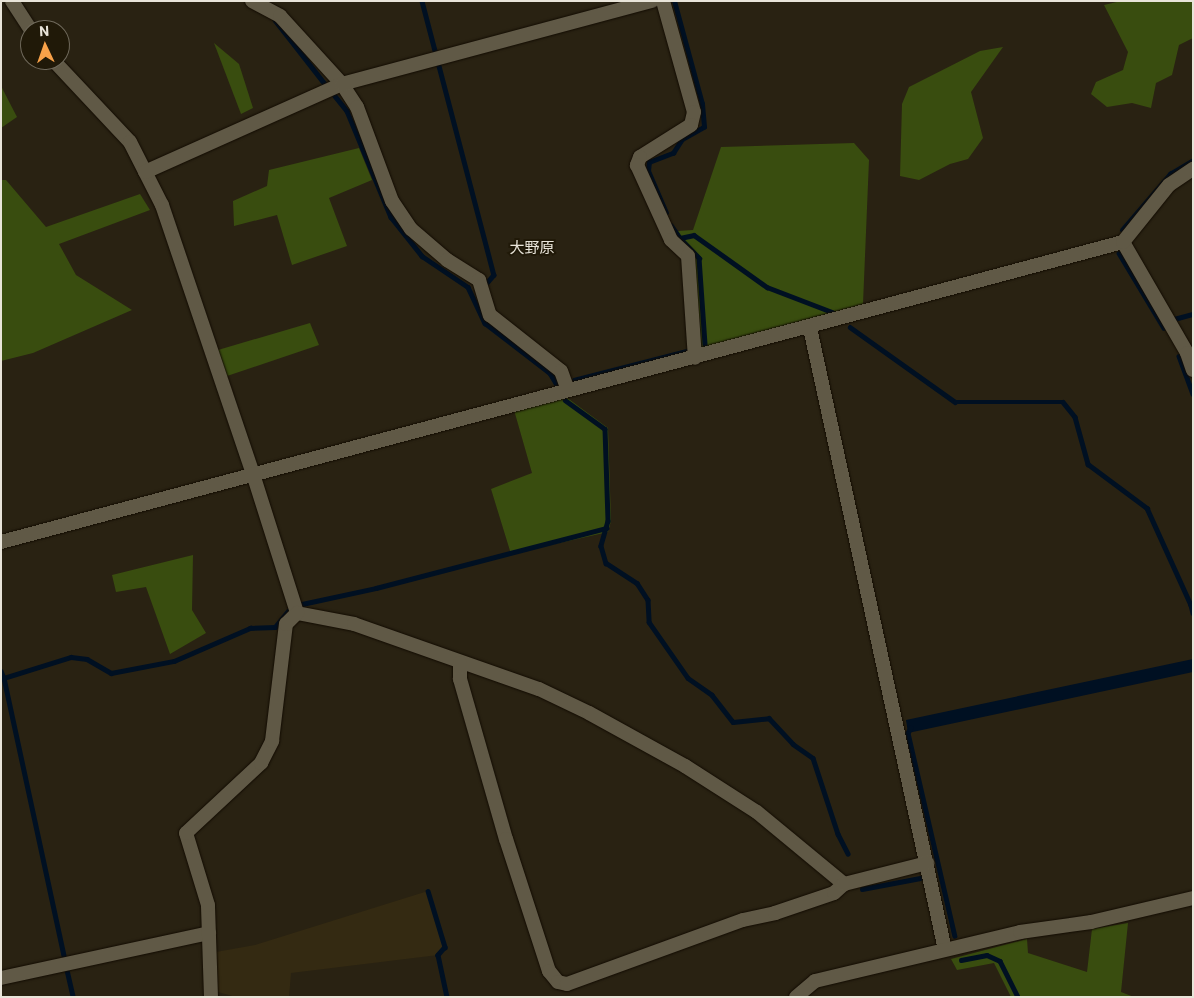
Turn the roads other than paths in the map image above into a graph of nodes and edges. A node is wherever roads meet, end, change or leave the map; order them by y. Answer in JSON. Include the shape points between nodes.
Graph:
{"nodes":[{"id":1,"x":12,"y":1,"type":"edge"},
{"id":2,"x":252,"y":1,"type":"edge"},
{"id":3,"x":652,"y":1,"type":"edge"},
{"id":4,"x":663,"y":1,"type":"edge"},
{"id":5,"x":24,"y":20,"type":"edge"},
{"id":6,"x":62,"y":70,"type":"edge"},
{"id":7,"x":342,"y":84,"type":"junction"},
{"id":8,"x":1193,"y":169,"type":"edge"},
{"id":9,"x":145,"y":172,"type":"junction"},
{"id":10,"x":1123,"y":242,"type":"junction"},
{"id":11,"x":810,"y":328,"type":"junction"},
{"id":12,"x":695,"y":358,"type":"junction"},
{"id":13,"x":1193,"y":370,"type":"edge"},
{"id":14,"x":568,"y":390,"type":"junction"},
{"id":15,"x":253,"y":474,"type":"junction"},
{"id":16,"x":1,"y":542,"type":"edge"},
{"id":17,"x":297,"y":613,"type":"junction"},
{"id":18,"x":460,"y":663,"type":"junction"},
{"id":19,"x":927,"y":862,"type":"junction"},
{"id":20,"x":844,"y":884,"type":"junction"},
{"id":21,"x":1193,"y":898,"type":"edge"},
{"id":22,"x":209,"y":933,"type":"junction"},
{"id":23,"x":945,"y":950,"type":"junction"},
{"id":24,"x":1,"y":978,"type":"edge"},
{"id":25,"x":211,"y":997,"type":"edge"},
{"id":26,"x":796,"y":997,"type":"edge"}],
"edges":[{"from":1,"to":5,"type":"street"},
{"from":2,"to":7,"type":"street","via":[[280,16]]},
{"from":3,"to":7,"type":"street"},
{"from":4,"to":12,"type":"street","via":[[694,112],[691,125],[640,157],[637,165],[671,240],[688,256]]},
{"from":6,"to":9,"type":"street","via":[[130,142]]},
{"from":7,"to":9,"type":"street"},
{"from":7,"to":14,"type":"street","via":[[357,108],[392,201],[411,229],[447,260],[480,280],[490,315],[562,371]]},
{"from":8,"to":10,"type":"street","via":[[1169,185]]},
{"from":9,"to":15,"type":"street","via":[[162,205]]},
{"from":10,"to":11,"type":"street"},
{"from":10,"to":13,"type":"street","via":[[1187,353]]},
{"from":11,"to":12,"type":"street"},
{"from":11,"to":19,"type":"street"},
{"from":12,"to":14,"type":"street"},
{"from":14,"to":15,"type":"street"},
{"from":15,"to":16,"type":"street"},
{"from":15,"to":17,"type":"street"},
{"from":17,"to":18,"type":"street","via":[[354,624]]},
{"from":17,"to":22,"type":"street","via":[[286,624],[272,741],[261,762],[186,833],[208,905]]},
{"from":18,"to":20,"type":"street","via":[[539,689],[685,766],[757,812]]},
{"from":18,"to":20,"type":"street","via":[[460,678],[506,839],[549,972],[558,982],[567,984],[743,920],[834,893]]},
{"from":19,"to":20,"type":"street"},
{"from":19,"to":23,"type":"street"},
{"from":21,"to":23,"type":"street","via":[[1091,922],[1020,932]]},
{"from":22,"to":24,"type":"street"},
{"from":22,"to":25,"type":"street"},
{"from":23,"to":26,"type":"street","via":[[815,981]]}]}
